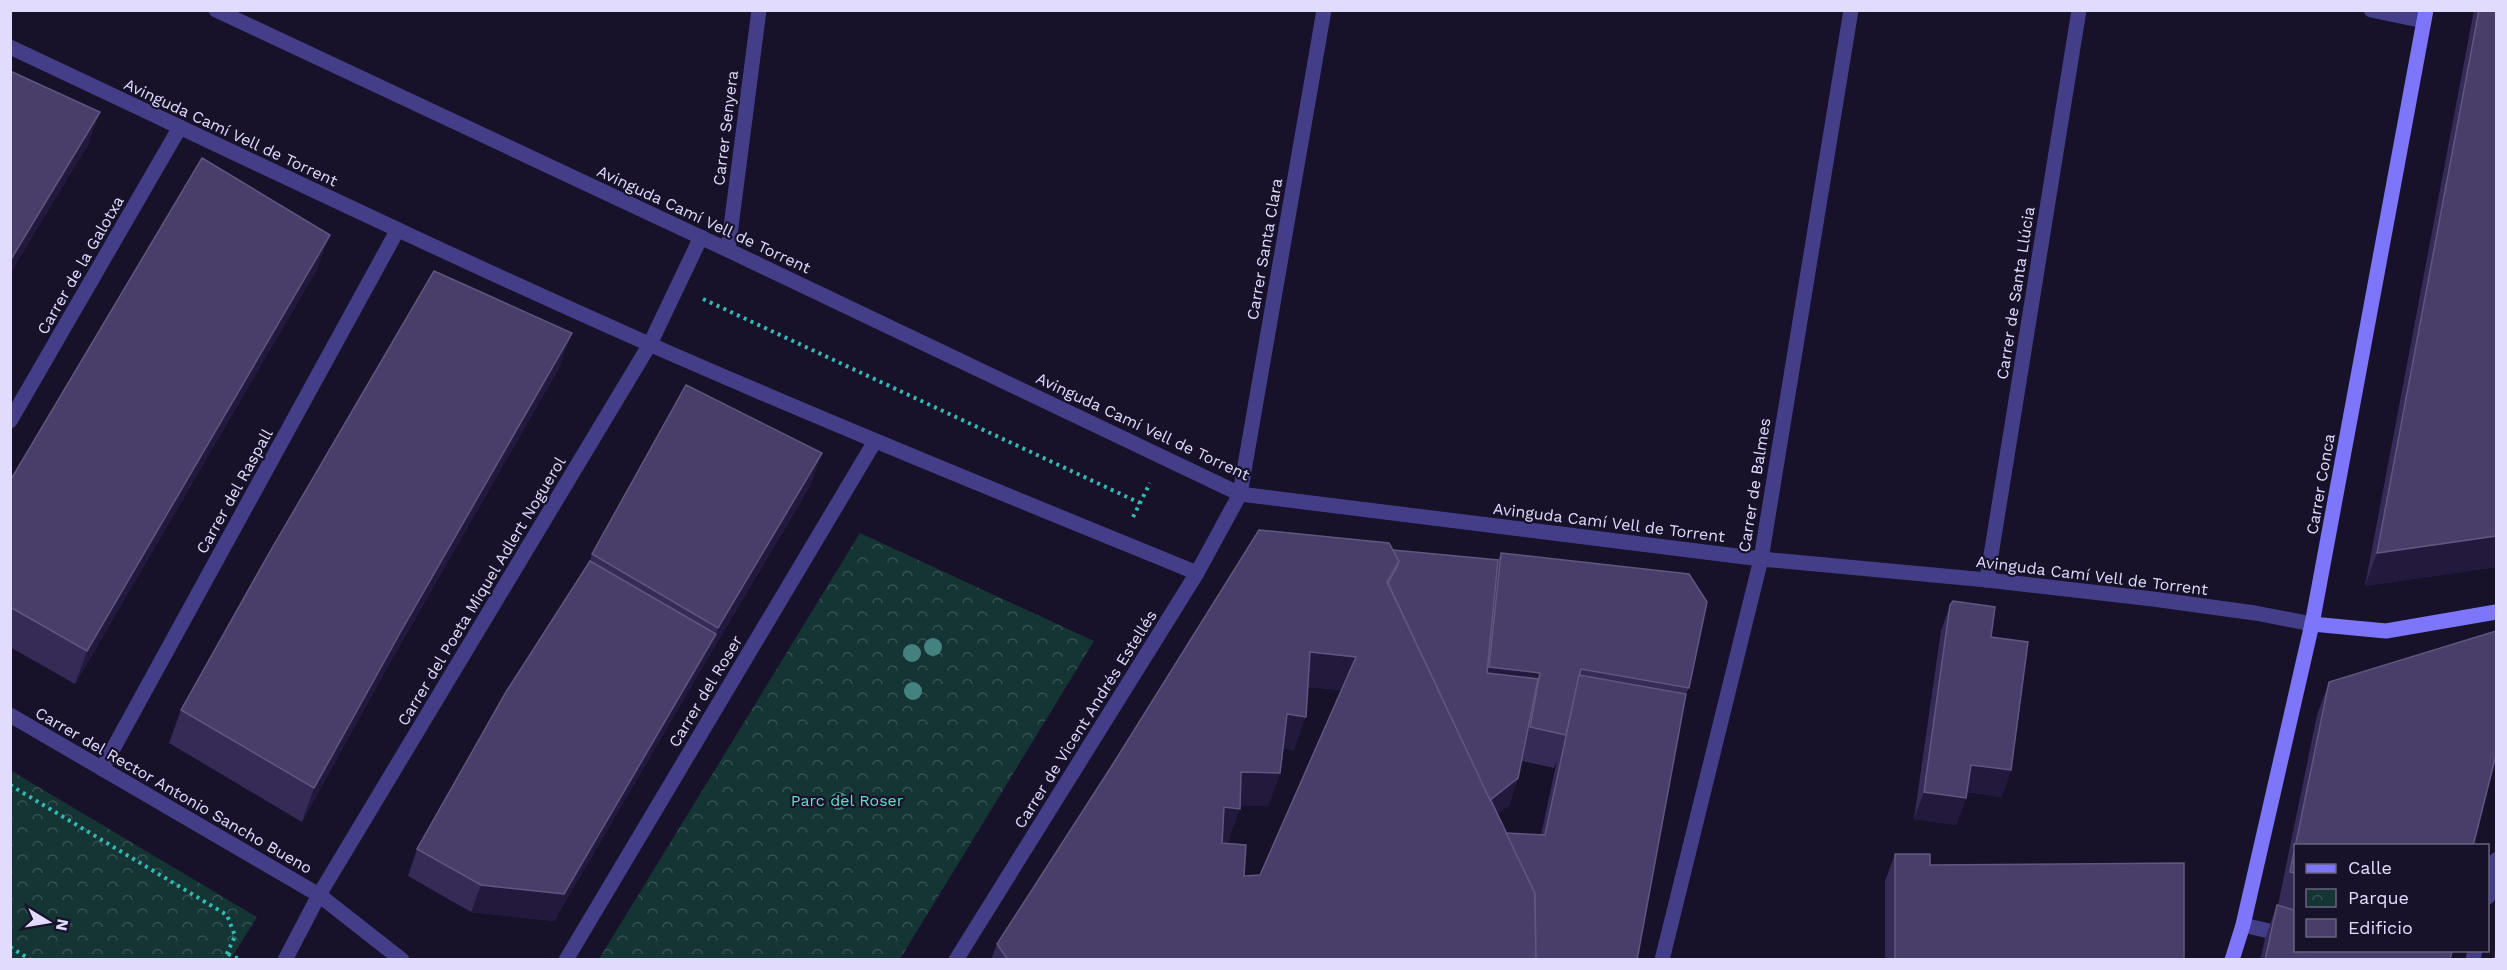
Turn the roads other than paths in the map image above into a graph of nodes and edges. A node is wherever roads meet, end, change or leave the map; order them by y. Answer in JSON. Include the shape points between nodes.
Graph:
{"nodes":[{"id":1,"x":216,"y":10,"type":"edge"},
{"id":2,"x":759,"y":10,"type":"edge"},
{"id":3,"x":1324,"y":10,"type":"edge"},
{"id":4,"x":1851,"y":10,"type":"edge"},
{"id":5,"x":2079,"y":10,"type":"edge"},
{"id":6,"x":2371,"y":10,"type":"edge"},
{"id":7,"x":2425,"y":16,"type":"edge"},
{"id":8,"x":10,"y":47,"type":"edge"},
{"id":9,"x":180,"y":127,"type":"junction"},
{"id":10,"x":397,"y":231,"type":"junction"},
{"id":11,"x":701,"y":237,"type":"junction"},
{"id":12,"x":728,"y":250,"type":"junction"},
{"id":13,"x":650,"y":344,"type":"junction"},
{"id":14,"x":10,"y":421,"type":"edge"},
{"id":15,"x":875,"y":441,"type":"junction"},
{"id":16,"x":1240,"y":494,"type":"junction"},
{"id":17,"x":1761,"y":559,"type":"junction"},
{"id":18,"x":1197,"y":573,"type":"junction"},
{"id":19,"x":1987,"y":580,"type":"junction"},
{"id":20,"x":2496,"y":612,"type":"edge"},
{"id":21,"x":2312,"y":624,"type":"junction"},
{"id":22,"x":10,"y":715,"type":"edge"},
{"id":23,"x":102,"y":769,"type":"junction"},
{"id":24,"x":2496,"y":860,"type":"edge"},
{"id":25,"x":2489,"y":889,"type":"edge"},
{"id":26,"x":319,"y":895,"type":"junction"},
{"id":27,"x":2243,"y":925,"type":"junction"},
{"id":28,"x":2294,"y":937,"type":"edge"},
{"id":29,"x":285,"y":960,"type":"edge"},
{"id":30,"x":402,"y":960,"type":"edge"},
{"id":31,"x":566,"y":960,"type":"edge"},
{"id":32,"x":956,"y":960,"type":"edge"},
{"id":33,"x":1662,"y":960,"type":"edge"},
{"id":34,"x":2232,"y":960,"type":"edge"}],
"edges":[{"from":1,"to":11,"type":"street","name":"Avinguda Camí Vell de Torrent"},
{"from":2,"to":12,"type":"street","name":"Carrer Senyera"},
{"from":3,"to":16,"type":"street","name":"Carrer Santa Clara"},
{"from":4,"to":17,"type":"street","name":"Carrer de Balmes"},
{"from":5,"to":19,"type":"street","name":"Carrer de Santa Llúcia"},
{"from":6,"to":7,"type":"street"},
{"from":7,"to":21,"type":"street","name":"Carrer Conca"},
{"from":8,"to":9,"type":"street","name":"Avinguda Camí Vell de Torrent"},
{"from":9,"to":10,"type":"street","name":"Avinguda Camí Vell de Torrent"},
{"from":9,"to":14,"type":"street","name":"Carrer de la Galotxa"},
{"from":10,"to":13,"type":"street","name":"Avinguda Camí Vell de Torrent"},
{"from":10,"to":23,"type":"street","name":"Carrer del Raspall"},
{"from":11,"to":12,"type":"street","name":"Avinguda Camí Vell de Torrent"},
{"from":11,"to":13,"type":"street","name":"Carrer del Poeta Miquel Adlert Noguerol"},
{"from":12,"to":16,"type":"street","name":"Avinguda Camí Vell de Torrent"},
{"from":13,"to":15,"type":"street","name":"Avinguda Camí Vell de Torrent"},
{"from":13,"to":26,"type":"street","name":"Carrer del Poeta Miquel Adlert Noguerol"},
{"from":15,"to":18,"type":"street","name":"Avinguda Camí Vell de Torrent"},
{"from":15,"to":31,"type":"street","name":"Carrer del Roser"},
{"from":16,"to":17,"type":"street","name":"Avinguda Camí Vell de Torrent"},
{"from":16,"to":18,"type":"street","name":"Carrer de Vicent Andrés Estellés"},
{"from":17,"to":19,"type":"street","name":"Avinguda Camí Vell de Torrent"},
{"from":17,"to":33,"type":"street","name":"Carrer de Balmes"},
{"from":18,"to":32,"type":"street","name":"Carrer de Vicent Andrés Estellés"},
{"from":19,"to":21,"type":"street","name":"Avinguda Camí Vell de Torrent"},
{"from":20,"to":21,"type":"street","via":[[2386,631]]},
{"from":21,"to":27,"type":"street","name":"Carrer Conca"},
{"from":22,"to":23,"type":"street","name":"Carrer del Rector Antonio Sancho Bueno"},
{"from":23,"to":26,"type":"street","name":"Carrer del Rector Antonio Sancho Bueno"},
{"from":24,"to":25,"type":"street"},
{"from":26,"to":29,"type":"street","name":"Carrer del Poeta Miquel Adlert Noguerol"},
{"from":26,"to":30,"type":"street","name":"Carrer del Rector Antonio Sancho Bueno"},
{"from":27,"to":28,"type":"street"},
{"from":27,"to":34,"type":"street","name":"Carrer Conca"}]}
